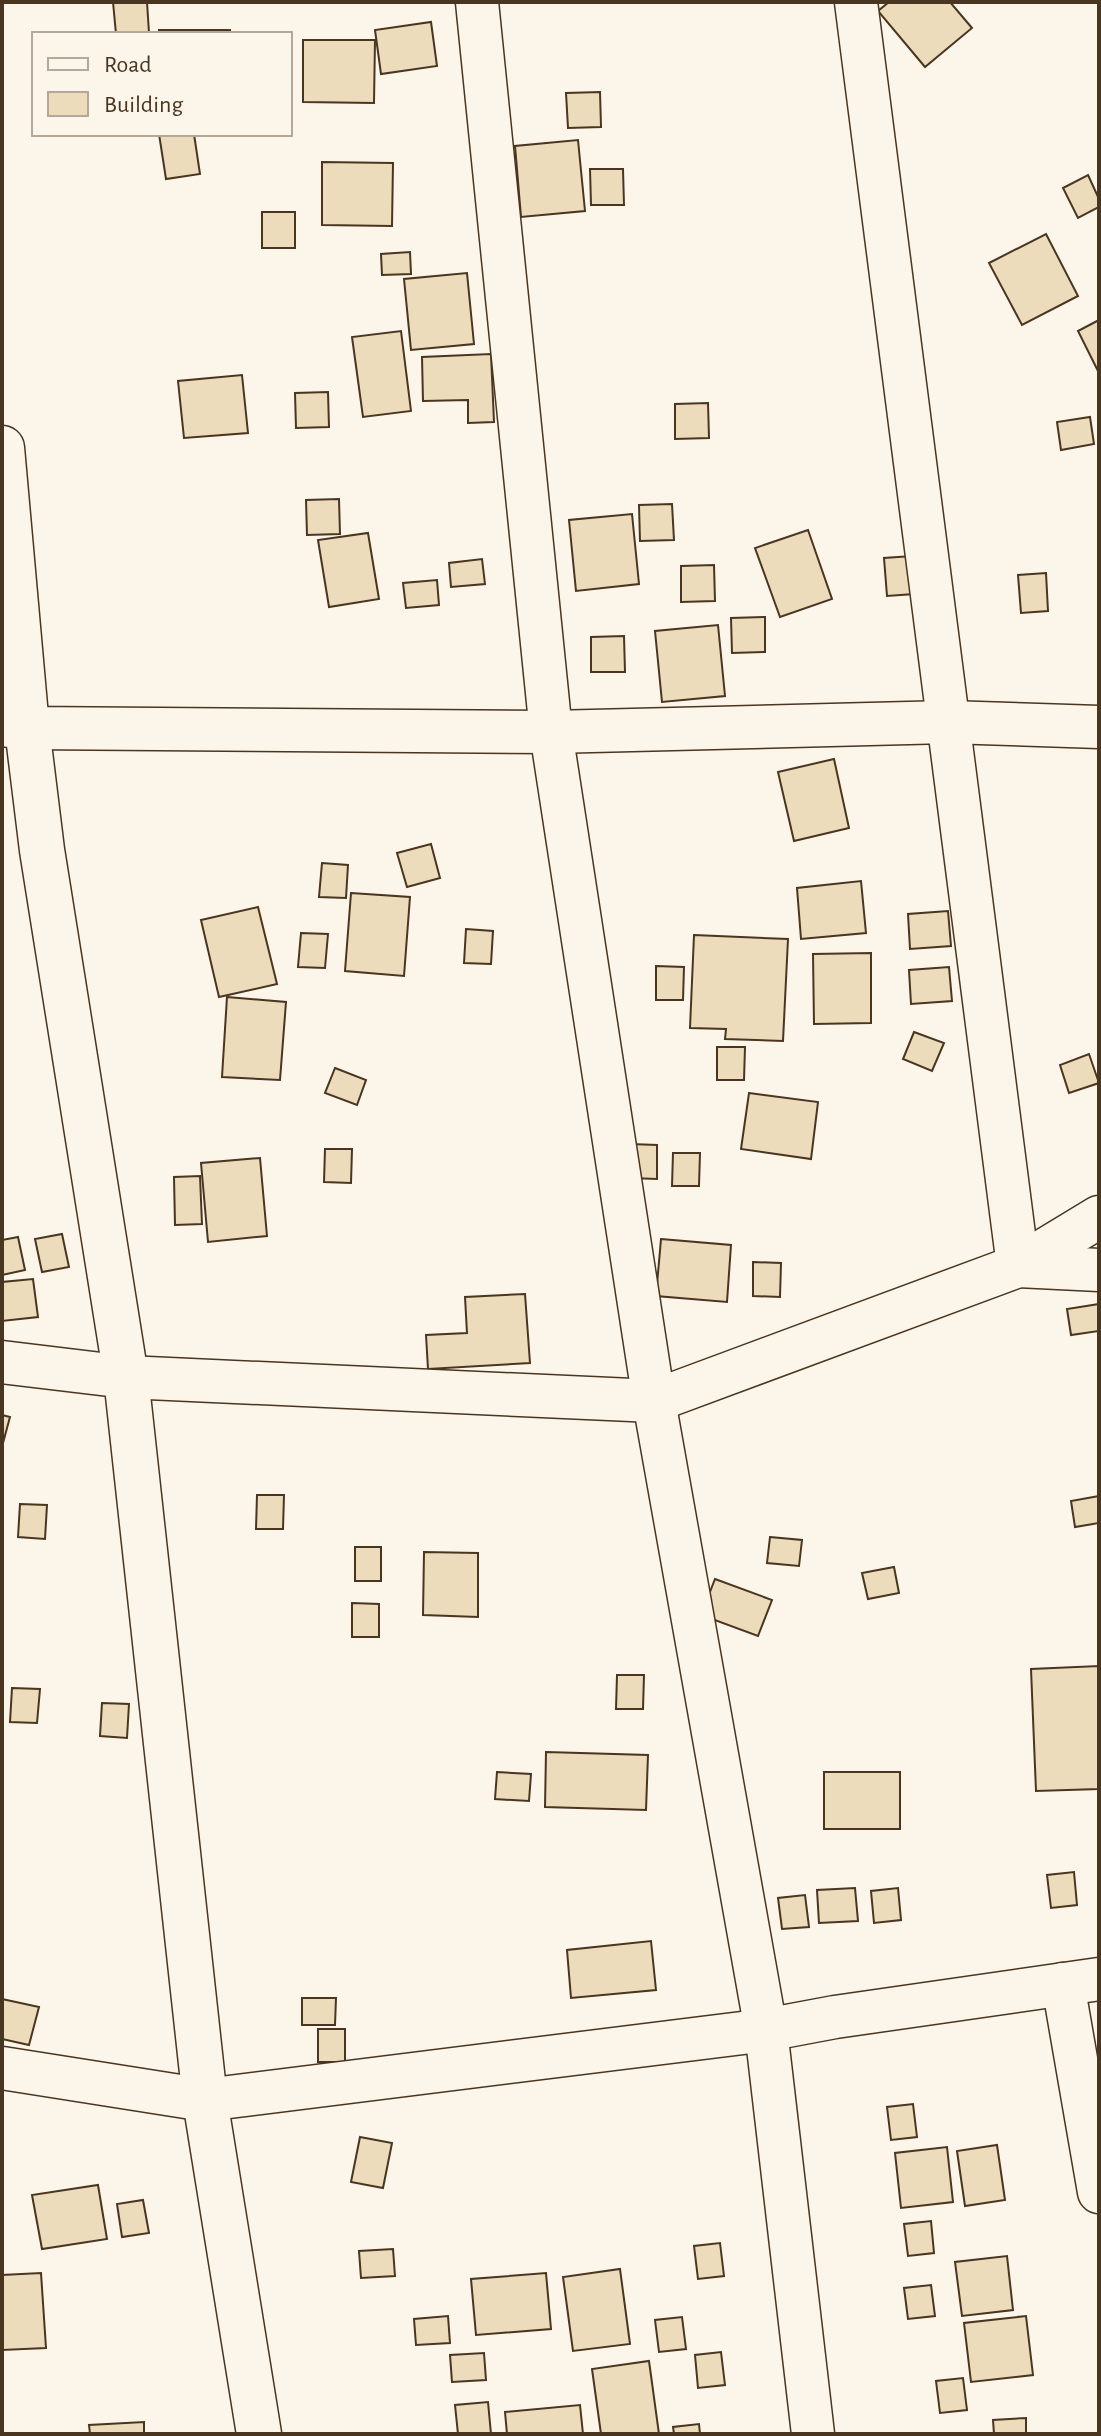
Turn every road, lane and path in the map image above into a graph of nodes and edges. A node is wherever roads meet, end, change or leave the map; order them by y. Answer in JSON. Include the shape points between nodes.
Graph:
{"nodes":[{"id":1,"x":477,"y":2,"type":"edge"},
{"id":2,"x":856,"y":2,"type":"edge"},
{"id":3,"x":2,"y":448,"type":"edge"},
{"id":4,"x":948,"y":722,"type":"junction"},
{"id":5,"x":14,"y":726,"type":"edge"},
{"id":6,"x":1099,"y":727,"type":"edge"},
{"id":7,"x":551,"y":732,"type":"junction"},
{"id":8,"x":1099,"y":1217,"type":"edge"},
{"id":9,"x":1018,"y":1266,"type":"junction"},
{"id":10,"x":1099,"y":1270,"type":"edge"},
{"id":11,"x":2,"y":1362,"type":"edge"},
{"id":12,"x":126,"y":1377,"type":"junction"},
{"id":13,"x":654,"y":1401,"type":"junction"},
{"id":14,"x":1081,"y":1982,"type":"edge"},
{"id":15,"x":766,"y":2030,"type":"junction"},
{"id":16,"x":2,"y":2068,"type":"edge"},
{"id":17,"x":205,"y":2100,"type":"junction"},
{"id":18,"x":1099,"y":2192,"type":"edge"},
{"id":19,"x":259,"y":2434,"type":"edge"},
{"id":20,"x":813,"y":2434,"type":"edge"}],
"edges":[{"from":1,"to":7,"type":"street"},
{"from":2,"to":4,"type":"street"},
{"from":3,"to":5,"type":"street"},
{"from":4,"to":6,"type":"street"},
{"from":4,"to":7,"type":"street"},
{"from":4,"to":9,"type":"street"},
{"from":5,"to":7,"type":"street"},
{"from":5,"to":12,"type":"street","via":[[42,850]]},
{"from":7,"to":13,"type":"street"},
{"from":8,"to":9,"type":"street"},
{"from":9,"to":10,"type":"street"},
{"from":9,"to":13,"type":"street"},
{"from":11,"to":12,"type":"street"},
{"from":12,"to":13,"type":"street"},
{"from":12,"to":17,"type":"street"},
{"from":13,"to":15,"type":"street"},
{"from":14,"to":15,"type":"street"},
{"from":14,"to":18,"type":"street"},
{"from":15,"to":17,"type":"street"},
{"from":15,"to":20,"type":"street"},
{"from":16,"to":17,"type":"street"},
{"from":17,"to":19,"type":"street"}]}
